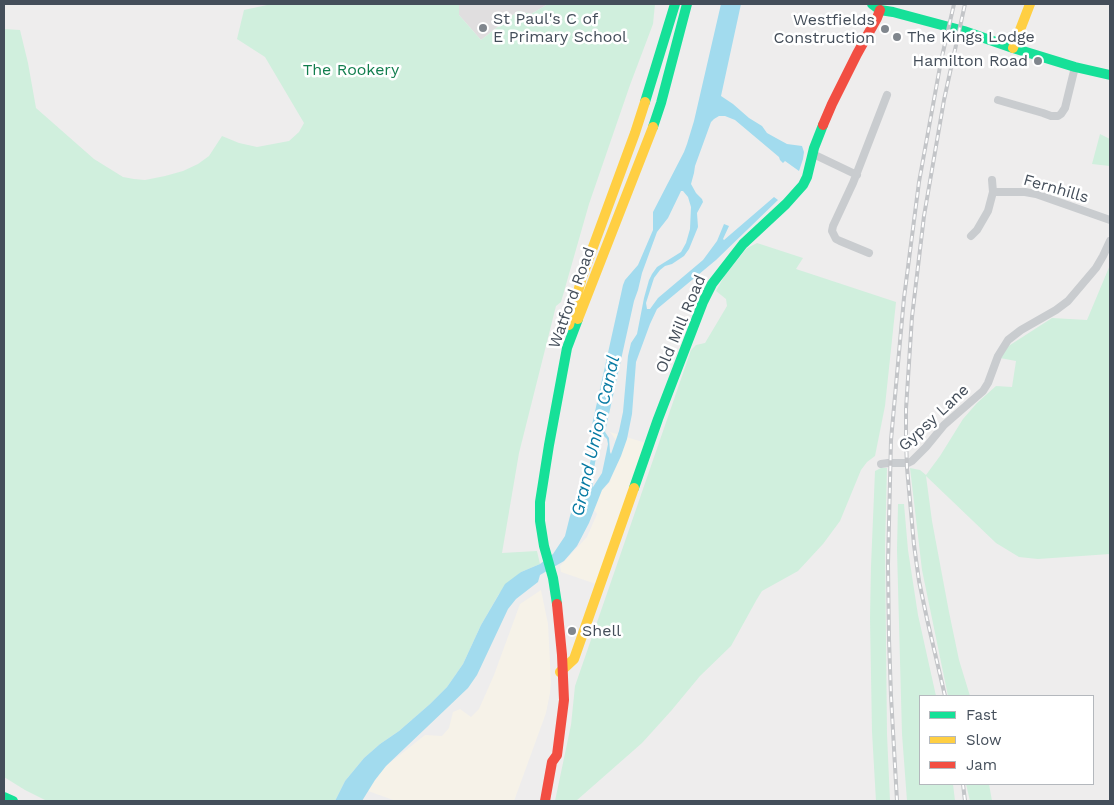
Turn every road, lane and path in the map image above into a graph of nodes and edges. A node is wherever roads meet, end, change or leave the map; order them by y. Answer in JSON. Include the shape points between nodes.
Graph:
{"nodes":[{"id":1,"x":675,"y":4,"type":"edge"},
{"id":2,"x":687,"y":4,"type":"edge"},
{"id":3,"x":1030,"y":4,"type":"edge"},
{"id":4,"x":876,"y":7,"type":"edge"},
{"id":5,"x":1013,"y":48,"type":"junction"},
{"id":6,"x":1075,"y":67,"type":"junction"},
{"id":7,"x":1110,"y":75,"type":"edge"},
{"id":8,"x":887,"y":95,"type":"dead end"},
{"id":9,"x":998,"y":100,"type":"dead end"},
{"id":10,"x":812,"y":154,"type":"junction"},
{"id":11,"x":857,"y":174,"type":"junction"},
{"id":12,"x":992,"y":180,"type":"dead end"},
{"id":13,"x":993,"y":192,"type":"junction"},
{"id":14,"x":1110,"y":220,"type":"edge"},
{"id":15,"x":971,"y":236,"type":"dead end"},
{"id":16,"x":1110,"y":240,"type":"edge"},
{"id":17,"x":869,"y":253,"type":"dead end"},
{"id":18,"x":567,"y":348,"type":"junction"},
{"id":19,"x":881,"y":464,"type":"dead end"},
{"id":20,"x":560,"y":673,"type":"junction"},
{"id":21,"x":4,"y":797,"type":"edge"},
{"id":22,"x":13,"y":801,"type":"edge"},
{"id":23,"x":545,"y":801,"type":"edge"}],
"edges":[{"from":1,"to":18,"type":"main road","name":"Watford Road","via":[[635,133],[582,277],[570,318]]},
{"from":2,"to":18,"type":"main road","name":"Watford Road","via":[[650,138]]},
{"from":3,"to":5,"type":"main road"},
{"from":4,"to":5,"type":"main road"},
{"from":4,"to":10,"type":"main road","name":"Old Mill Road","via":[[877,18],[832,104]]},
{"from":5,"to":6,"type":"main road"},
{"from":6,"to":7,"type":"main road"},
{"from":6,"to":9,"type":"street","via":[[1065,108],[1058,116]]},
{"from":8,"to":11,"type":"street"},
{"from":10,"to":11,"type":"street"},
{"from":10,"to":20,"type":"main road","name":"Old Mill Road","via":[[804,185],[743,244],[720,271],[703,302],[658,419],[574,660]]},
{"from":11,"to":17,"type":"street","via":[[832,231],[840,242]]},
{"from":12,"to":13,"type":"street"},
{"from":13,"to":14,"type":"street","name":"Fernhills","via":[[1036,194]]},
{"from":13,"to":15,"type":"street","via":[[988,211]]},
{"from":16,"to":19,"type":"street","name":"Gypsy Lane","via":[[1096,268],[1068,300],[1008,340],[983,391],[944,425],[912,461]]},
{"from":18,"to":20,"type":"main road","name":"Watford Road","via":[[540,502],[544,546],[553,578],[560,626]]},
{"from":20,"to":23,"type":"main road","name":"Watford Road","via":[[564,700],[557,755],[552,762]]},
{"from":21,"to":22,"type":"main road"}]}
